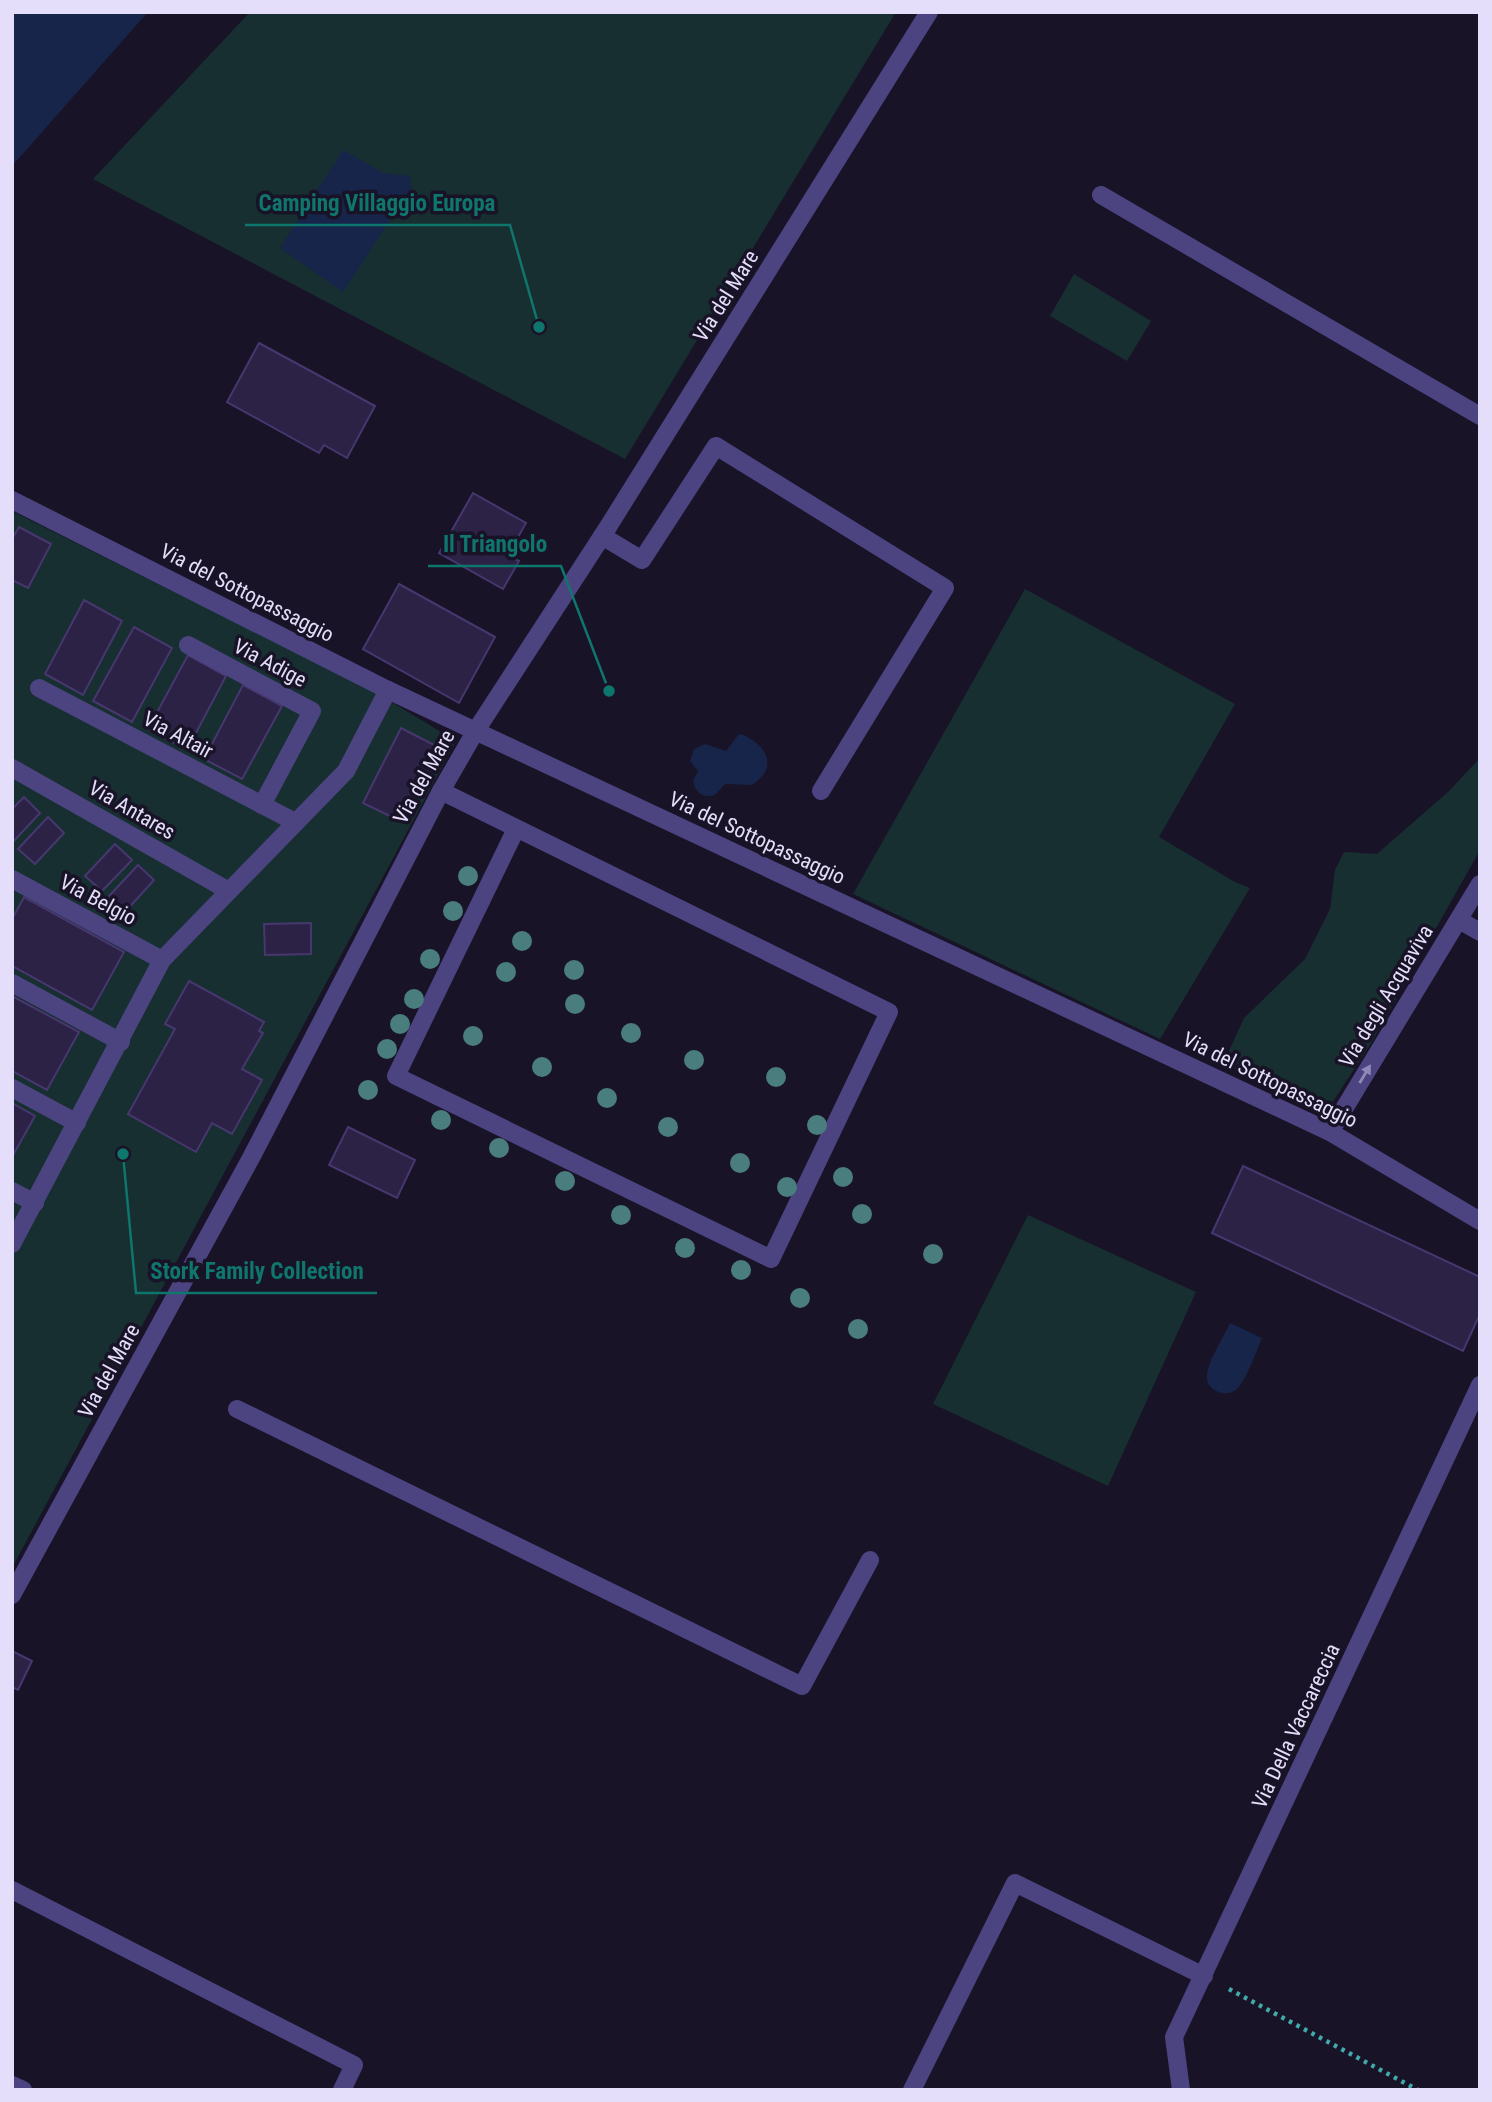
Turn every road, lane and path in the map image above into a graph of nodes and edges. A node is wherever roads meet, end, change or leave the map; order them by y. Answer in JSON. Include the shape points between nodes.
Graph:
{"nodes":[{"id":1,"x":929,"y":12,"type":"edge"},
{"id":2,"x":1101,"y":195,"type":"dead end"},
{"id":3,"x":1480,"y":416,"type":"edge"},
{"id":4,"x":12,"y":500,"type":"edge"},
{"id":5,"x":602,"y":536,"type":"junction"},
{"id":6,"x":188,"y":645,"type":"dead end"},
{"id":7,"x":39,"y":688,"type":"dead end"},
{"id":8,"x":388,"y":690,"type":"junction"},
{"id":9,"x":475,"y":732,"type":"junction"},
{"id":10,"x":12,"y":768,"type":"edge"},
{"id":11,"x":440,"y":791,"type":"junction"},
{"id":12,"x":821,"y":791,"type":"dead end"},
{"id":13,"x":262,"y":805,"type":"junction"},
{"id":14,"x":295,"y":822,"type":"junction"},
{"id":15,"x":516,"y":829,"type":"junction"},
{"id":16,"x":12,"y":880,"type":"edge"},
{"id":17,"x":1480,"y":884,"type":"edge"},
{"id":18,"x":229,"y":891,"type":"junction"},
{"id":19,"x":1459,"y":920,"type":"junction"},
{"id":20,"x":1480,"y":932,"type":"edge"},
{"id":21,"x":162,"y":960,"type":"junction"},
{"id":22,"x":12,"y":984,"type":"edge"},
{"id":23,"x":121,"y":1042,"type":"junction"},
{"id":24,"x":12,"y":1088,"type":"edge"},
{"id":25,"x":77,"y":1123,"type":"junction"},
{"id":26,"x":1330,"y":1132,"type":"junction"},
{"id":27,"x":12,"y":1191,"type":"edge"},
{"id":28,"x":35,"y":1203,"type":"junction"},
{"id":29,"x":1480,"y":1222,"type":"edge"},
{"id":30,"x":12,"y":1244,"type":"edge"},
{"id":31,"x":1480,"y":1385,"type":"edge"},
{"id":32,"x":237,"y":1409,"type":"dead end"},
{"id":33,"x":870,"y":1560,"type":"dead end"},
{"id":34,"x":12,"y":1595,"type":"edge"},
{"id":35,"x":12,"y":1890,"type":"edge"},
{"id":36,"x":1204,"y":1976,"type":"junction"},
{"id":37,"x":12,"y":2085,"type":"edge"},
{"id":38,"x":23,"y":2090,"type":"edge"},
{"id":39,"x":342,"y":2090,"type":"edge"},
{"id":40,"x":912,"y":2090,"type":"edge"},
{"id":41,"x":1181,"y":2090,"type":"edge"},
{"id":42,"x":1418,"y":2090,"type":"edge"}],
"edges":[{"from":1,"to":5,"type":"street","name":"Via del Mare"},
{"from":2,"to":3,"type":"street"},
{"from":4,"to":8,"type":"street","name":"Via del Sottopassaggio"},
{"from":5,"to":9,"type":"street","name":"Via del Mare"},
{"from":5,"to":12,"type":"street","via":[[642,560],[716,446],[945,587]]},
{"from":6,"to":13,"type":"street","name":"Via Adige","via":[[312,711]]},
{"from":7,"to":13,"type":"street","name":"Via Altair"},
{"from":8,"to":9,"type":"street","name":"Via del Sottopassaggio"},
{"from":8,"to":14,"type":"street","via":[[346,771]]},
{"from":9,"to":11,"type":"street","name":"Via del Mare"},
{"from":9,"to":26,"type":"street","name":"Via del Sottopassaggio"},
{"from":10,"to":18,"type":"street","name":"Via Antares"},
{"from":11,"to":15,"type":"street"},
{"from":11,"to":34,"type":"street","name":"Via del Mare","via":[[246,1168]]},
{"from":13,"to":14,"type":"street","name":"Via Altair"},
{"from":14,"to":18,"type":"street"},
{"from":15,"to":15,"type":"street","via":[[889,1012],[771,1259],[396,1076]]},
{"from":16,"to":21,"type":"street","name":"Via Belgio"},
{"from":17,"to":19,"type":"street","name":"Via degli Acquaviva"},
{"from":18,"to":21,"type":"street"},
{"from":19,"to":20,"type":"street"},
{"from":26,"to":19,"type":"street","name":"Via degli Acquaviva","one_way":true},
{"from":21,"to":23,"type":"street"},
{"from":22,"to":23,"type":"street"},
{"from":23,"to":25,"type":"street"},
{"from":24,"to":25,"type":"street"},
{"from":25,"to":28,"type":"street"},
{"from":26,"to":29,"type":"street","name":"Via del Sottopassaggio"},
{"from":27,"to":28,"type":"street"},
{"from":28,"to":30,"type":"street"},
{"from":31,"to":36,"type":"street","name":"Via Della Vaccareccia"},
{"from":32,"to":33,"type":"street","via":[[802,1686]]},
{"from":35,"to":39,"type":"street","via":[[354,2065]]},
{"from":36,"to":40,"type":"street","via":[[1015,1883]]},
{"from":36,"to":41,"type":"street","name":"Via Della Vaccareccia","via":[[1174,2037]]},
{"from":36,"to":42,"type":"path"},
{"from":37,"to":38,"type":"street"}]}
